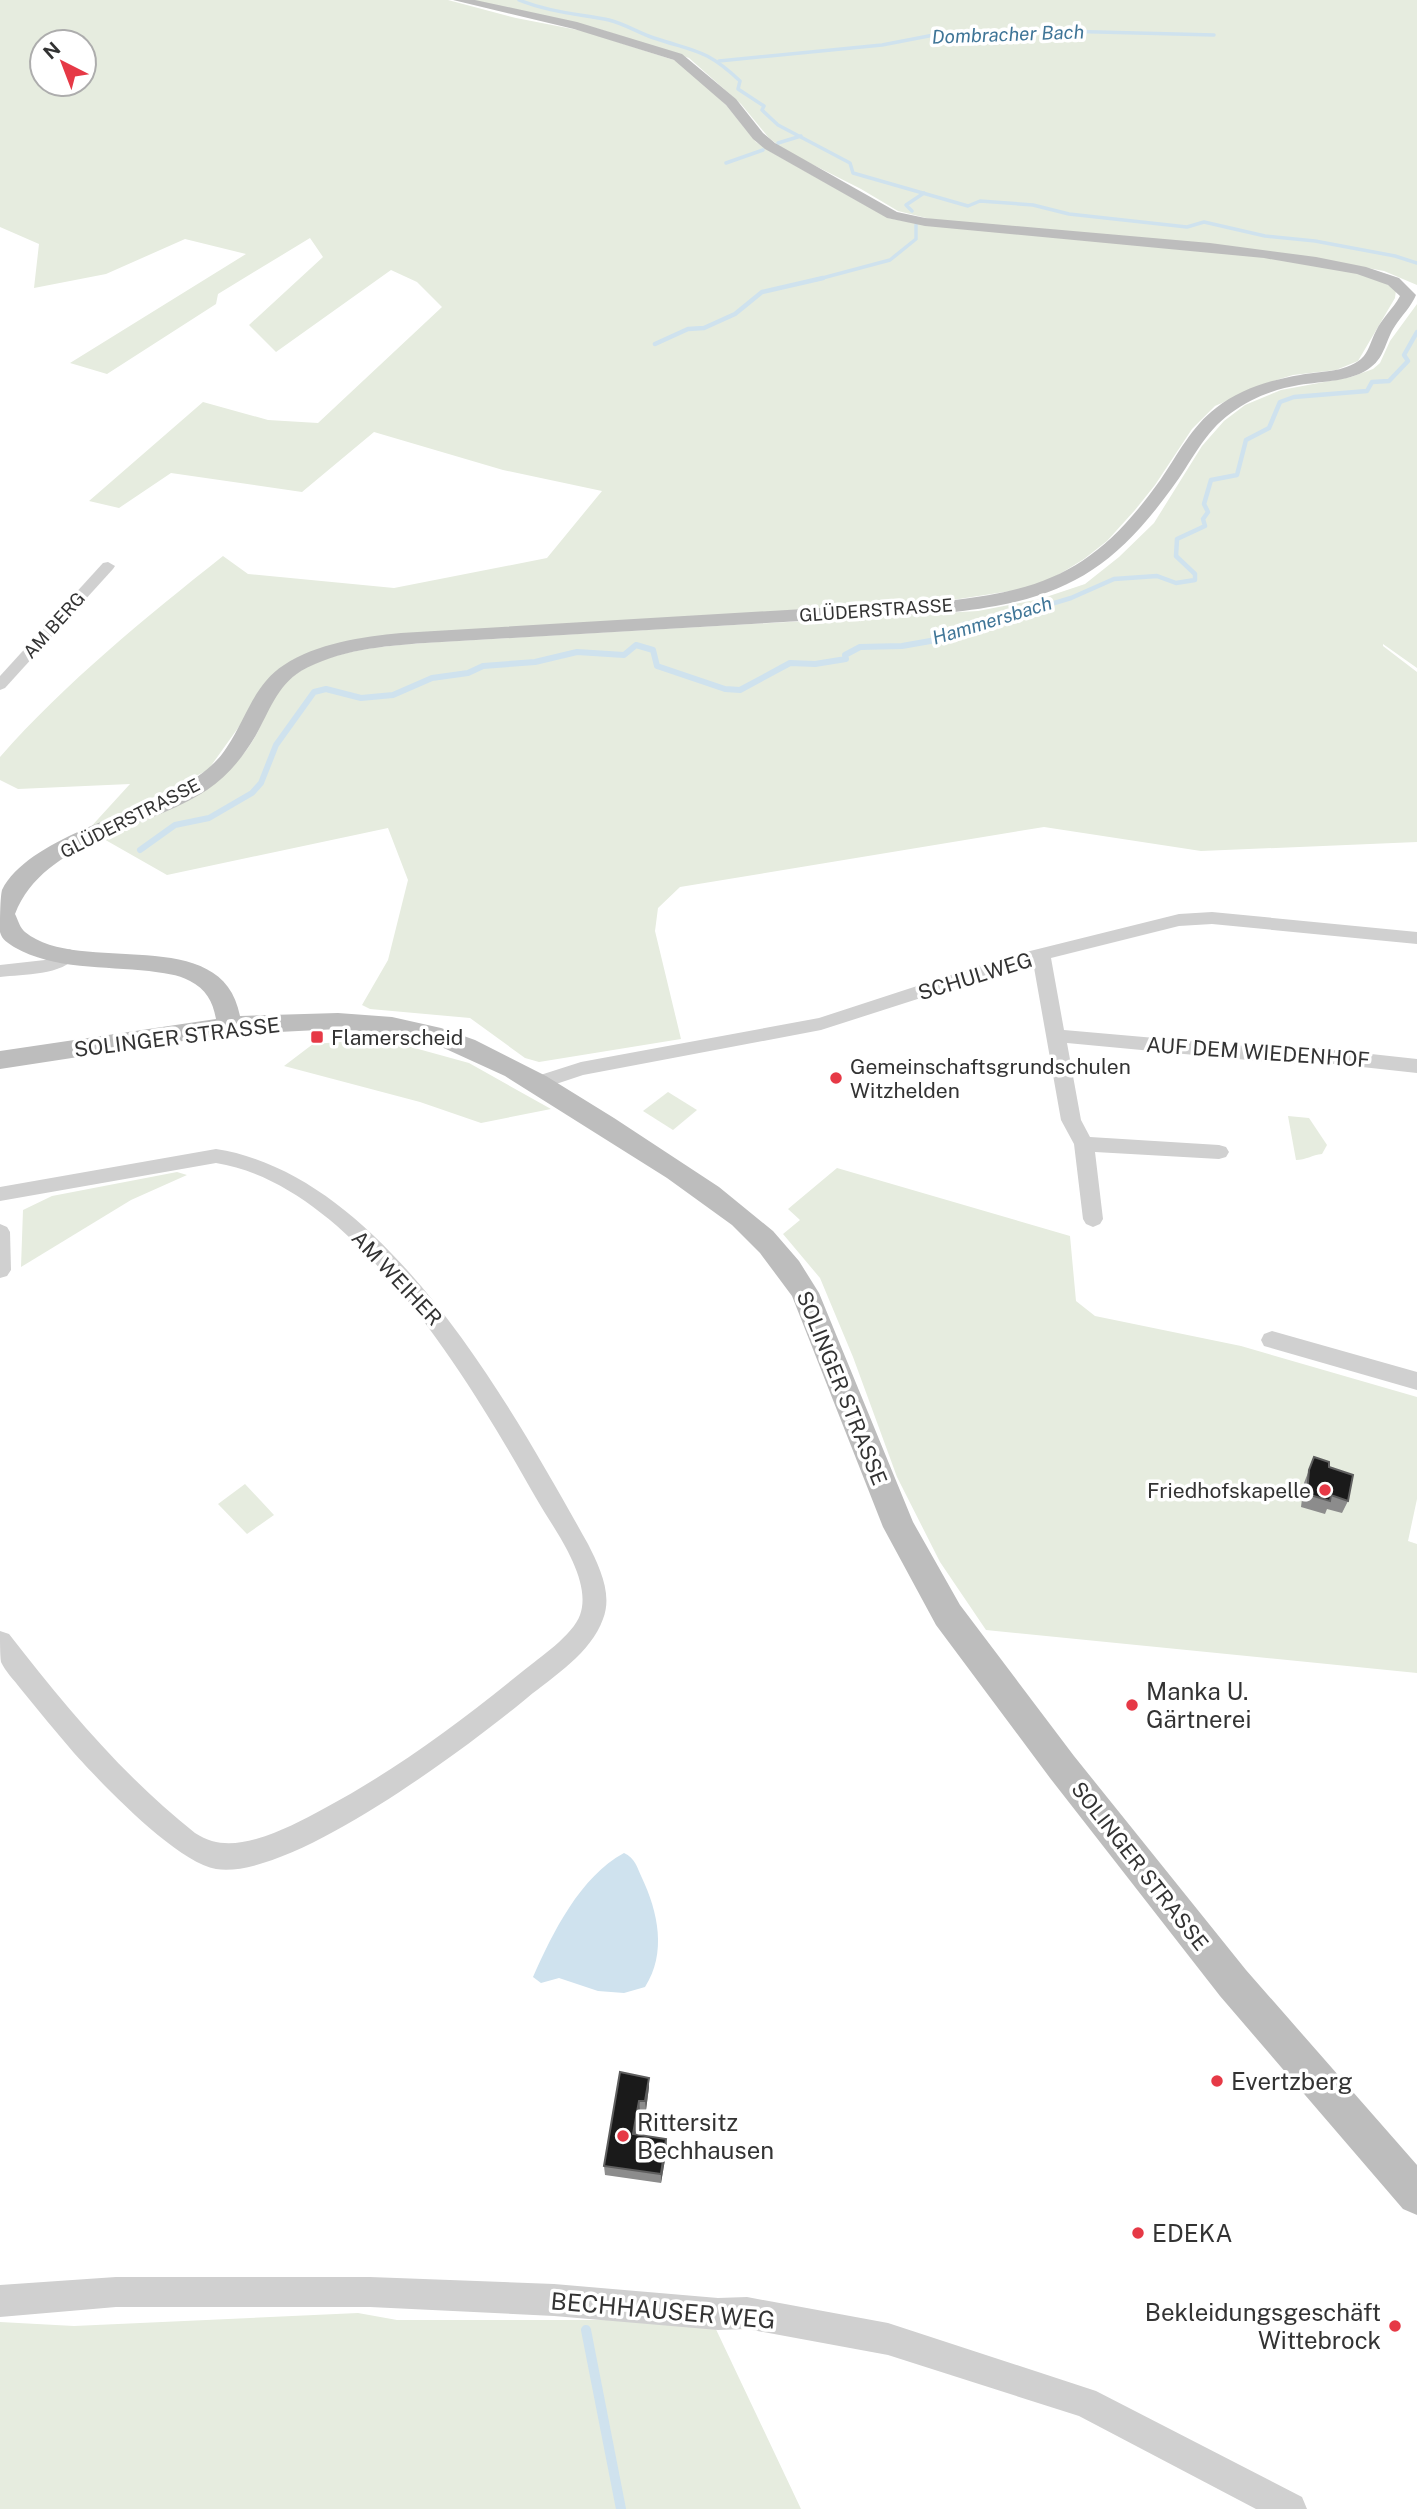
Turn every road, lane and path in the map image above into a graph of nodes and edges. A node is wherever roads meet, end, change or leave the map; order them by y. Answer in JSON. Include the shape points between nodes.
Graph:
{"nodes":[{"id":1,"x":459,"y":0,"type":"edge"},
{"id":2,"x":108,"y":566,"type":"dead end"},
{"id":3,"x":0,"y":685,"type":"edge"},
{"id":4,"x":1417,"y":938,"type":"edge"},
{"id":5,"x":69,"y":955,"type":"junction"},
{"id":6,"x":1041,"y":955,"type":"junction"},
{"id":7,"x":0,"y":971,"type":"edge"},
{"id":8,"x":229,"y":1026,"type":"junction"},
{"id":9,"x":1057,"y":1036,"type":"junction"},
{"id":10,"x":0,"y":1060,"type":"edge"},
{"id":11,"x":1417,"y":1066,"type":"edge"},
{"id":12,"x":0,"y":1069,"type":"edge"},
{"id":13,"x":538,"y":1083,"type":"junction"},
{"id":14,"x":1084,"y":1144,"type":"junction"},
{"id":15,"x":1219,"y":1152,"type":"dead end"},
{"id":16,"x":0,"y":1194,"type":"edge"},
{"id":17,"x":1093,"y":1219,"type":"dead end"},
{"id":18,"x":0,"y":1232,"type":"edge"},
{"id":19,"x":0,"y":1270,"type":"edge"},
{"id":20,"x":1272,"y":1340,"type":"dead end"},
{"id":21,"x":1417,"y":1381,"type":"edge"},
{"id":22,"x":0,"y":1642,"type":"edge"},
{"id":23,"x":1417,"y":2195,"type":"edge"},
{"id":24,"x":0,"y":2301,"type":"edge"},
{"id":25,"x":1290,"y":2509,"type":"edge"}],
"edges":[{"from":1,"to":5,"type":"main road","name":"GLÜDERSTRASSE","via":[[602,33],[678,57],[731,102],[770,146],[896,216],[1249,251],[1385,278],[1403,285],[1407,299],[1364,365],[1266,388],[1217,415],[1129,528],[1079,572],[1048,587],[939,606],[392,640],[344,648],[299,664],[271,685],[235,752],[214,775],[185,794],[49,859],[12,890],[3,914],[9,933],[27,946]]},
{"from":2,"to":3,"type":"street","name":"AM BERG"},
{"from":4,"to":6,"type":"street","name":"SCHULWEG","via":[[1212,918],[1179,920]]},
{"from":5,"to":7,"type":"street","via":[[49,965]]},
{"from":5,"to":8,"type":"main road","name":"GLÜDERSTRASSE","via":[[176,969],[205,978],[218,989]]},
{"from":6,"to":9,"type":"street"},
{"from":6,"to":13,"type":"street","name":"SCHULWEG","via":[[1006,962],[821,1024],[580,1069]]},
{"from":8,"to":10,"type":"main road","name":"SOLINGER STRASSE"},
{"from":8,"to":13,"type":"main road","name":"SOLINGER STRASSE","via":[[323,1022],[414,1030],[480,1053]]},
{"from":9,"to":11,"type":"street","name":"AUF DEM WIEDENHOF"},
{"from":9,"to":14,"type":"street","via":[[1071,1120]]},
{"from":10,"to":12,"type":"street"},
{"from":13,"to":23,"type":"main road","name":"SOLINGER STRASSE","via":[[694,1183],[756,1231],[785,1263],[805,1293],[898,1527],[948,1615],[1233,1983]]},
{"from":14,"to":15,"type":"street"},
{"from":14,"to":17,"type":"street"},
{"from":16,"to":22,"type":"street","name":"AM WEIHER","via":[[216,1156],[268,1167],[316,1198],[388,1262],[444,1329],[491,1398],[584,1561],[595,1591],[593,1618],[564,1652],[494,1711],[339,1814],[280,1844],[237,1856],[209,1855],[176,1833],[99,1763]]},
{"from":18,"to":19,"type":"street"},
{"from":20,"to":21,"type":"street"},
{"from":24,"to":25,"type":"street","name":"BECHHAUSER WEG","via":[[116,2292],[370,2292],[747,2314],[888,2339],[1085,2402]]}]}
